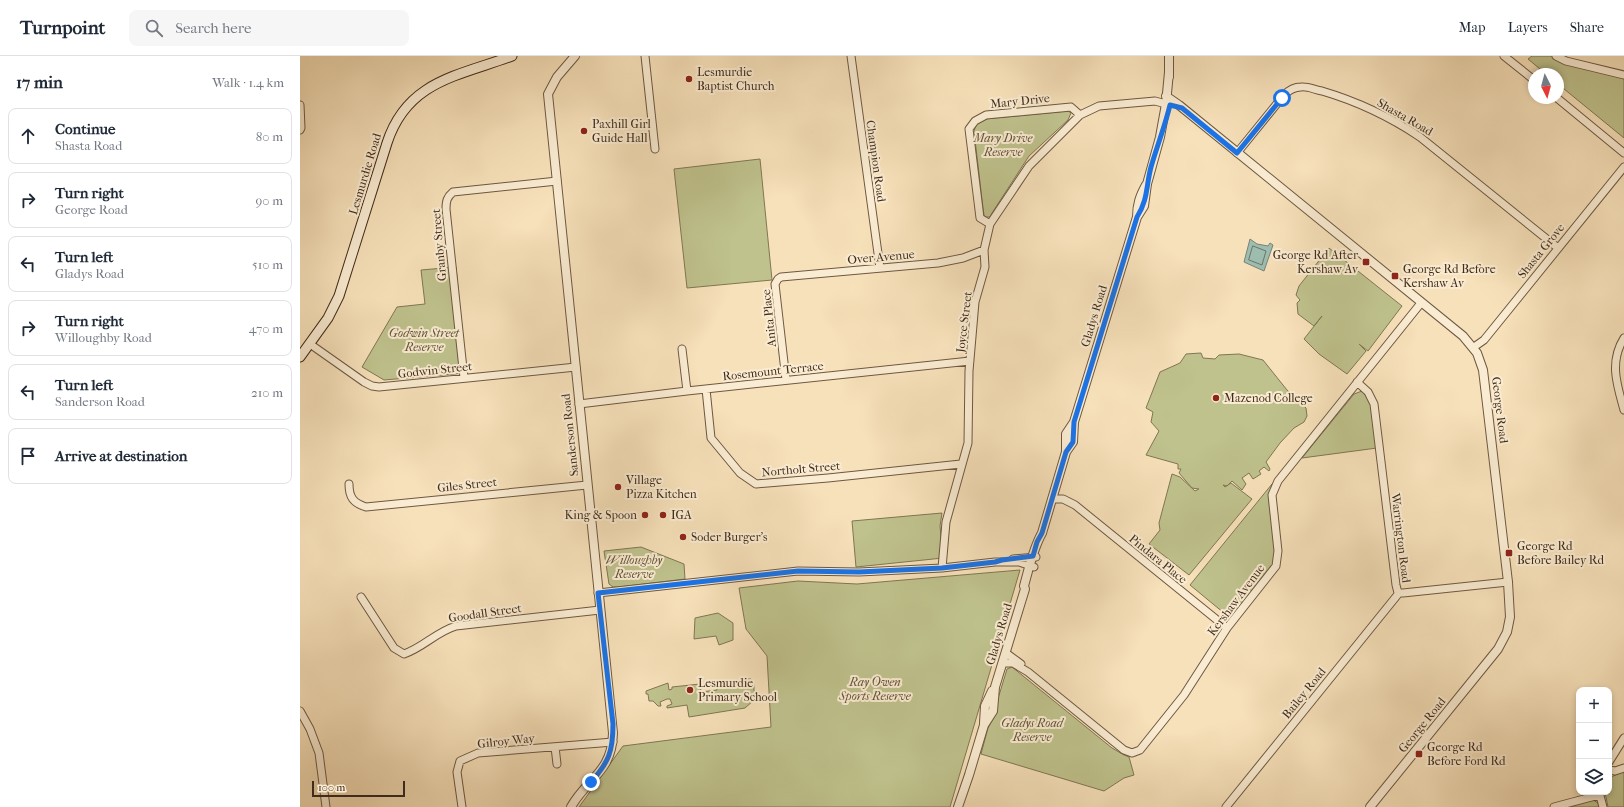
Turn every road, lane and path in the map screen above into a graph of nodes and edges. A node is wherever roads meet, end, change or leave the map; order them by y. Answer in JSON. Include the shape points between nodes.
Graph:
{"nodes":[{"id":1,"x":512,"y":56,"type":"edge"},
{"id":2,"x":575,"y":56,"type":"edge"},
{"id":3,"x":645,"y":56,"type":"edge"},
{"id":4,"x":851,"y":56,"type":"edge"},
{"id":5,"x":1169,"y":56,"type":"edge"},
{"id":6,"x":1504,"y":56,"type":"edge"},
{"id":7,"x":1556,"y":56,"type":"edge"},
{"id":8,"x":1528,"y":75,"type":"edge"},
{"id":9,"x":1624,"y":75,"type":"edge"},
{"id":10,"x":1168,"y":101,"type":"junction"},
{"id":11,"x":1564,"y":104,"type":"edge"},
{"id":12,"x":300,"y":105,"type":"edge"},
{"id":13,"x":1080,"y":115,"type":"junction"},
{"id":14,"x":300,"y":130,"type":"edge"},
{"id":15,"x":655,"y":149,"type":"dead end"},
{"id":16,"x":1237,"y":153,"type":"junction"},
{"id":17,"x":1624,"y":153,"type":"edge"},
{"id":18,"x":1624,"y":167,"type":"edge"},
{"id":19,"x":556,"y":181,"type":"junction"},
{"id":20,"x":990,"y":224,"type":"junction"},
{"id":21,"x":1558,"y":248,"type":"junction"},
{"id":22,"x":984,"y":250,"type":"junction"},
{"id":23,"x":880,"y":268,"type":"junction"},
{"id":24,"x":778,"y":279,"type":"joint"},
{"id":25,"x":1421,"y":303,"type":"junction"},
{"id":26,"x":1624,"y":338,"type":"edge"},
{"id":27,"x":310,"y":344,"type":"junction"},
{"id":28,"x":1474,"y":347,"type":"junction"},
{"id":29,"x":682,"y":349,"type":"dead end"},
{"id":30,"x":300,"y":357,"type":"edge"},
{"id":31,"x":970,"y":361,"type":"junction"},
{"id":32,"x":576,"y":367,"type":"junction"},
{"id":33,"x":464,"y":378,"type":"junction"},
{"id":34,"x":786,"y":380,"type":"junction"},
{"id":35,"x":1357,"y":382,"type":"junction"},
{"id":36,"x":706,"y":389,"type":"junction"},
{"id":37,"x":687,"y":391,"type":"junction"},
{"id":38,"x":579,"y":404,"type":"junction"},
{"id":39,"x":1624,"y":410,"type":"edge"},
{"id":40,"x":961,"y":464,"type":"junction"},
{"id":41,"x":349,"y":484,"type":"dead end"},
{"id":42,"x":587,"y":485,"type":"junction"},
{"id":43,"x":1055,"y":489,"type":"junction"},
{"id":44,"x":1052,"y":499,"type":"junction"},
{"id":45,"x":1075,"y":505,"type":"junction"},
{"id":46,"x":1035,"y":557,"type":"junction"},
{"id":47,"x":995,"y":562,"type":"junction"},
{"id":48,"x":1032,"y":566,"type":"junction"},
{"id":49,"x":942,"y":568,"type":"junction"},
{"id":50,"x":1508,"y":582,"type":"junction"},
{"id":51,"x":598,"y":593,"type":"junction"},
{"id":52,"x":1399,"y":593,"type":"junction"},
{"id":53,"x":361,"y":597,"type":"dead end"},
{"id":54,"x":600,"y":610,"type":"junction"},
{"id":55,"x":1228,"y":628,"type":"junction"},
{"id":56,"x":1006,"y":653,"type":"junction"},
{"id":57,"x":1003,"y":663,"type":"junction"},
{"id":58,"x":1028,"y":672,"type":"junction"},
{"id":59,"x":300,"y":711,"type":"edge"},
{"id":60,"x":1624,"y":738,"type":"edge"},
{"id":61,"x":613,"y":742,"type":"junction"},
{"id":62,"x":555,"y":747,"type":"junction"},
{"id":63,"x":1611,"y":759,"type":"edge"},
{"id":64,"x":557,"y":764,"type":"dead end"},
{"id":65,"x":1624,"y":768,"type":"edge"},
{"id":66,"x":1612,"y":770,"type":"edge"},
{"id":67,"x":969,"y":775,"type":"junction"},
{"id":68,"x":1593,"y":795,"type":"edge"},
{"id":69,"x":1600,"y":795,"type":"edge"},
{"id":70,"x":326,"y":807,"type":"edge"},
{"id":71,"x":462,"y":807,"type":"edge"},
{"id":72,"x":571,"y":807,"type":"edge"},
{"id":73,"x":958,"y":807,"type":"edge"},
{"id":74,"x":962,"y":807,"type":"edge"},
{"id":75,"x":1226,"y":807,"type":"edge"},
{"id":76,"x":1370,"y":807,"type":"edge"},
{"id":77,"x":1554,"y":807,"type":"edge"},
{"id":78,"x":1603,"y":807,"type":"edge"}],
"edges":[{"from":1,"to":27,"type":"main road","name":"Lesmurdie Road","via":[[429,86],[416,97],[395,123],[339,296]]},
{"from":2,"to":19,"type":"street","name":"Sanderson Road","via":[[557,77],[548,94]]},
{"from":3,"to":15,"type":"street"},
{"from":4,"to":23,"type":"street","name":"Champion Road"},
{"from":5,"to":10,"type":"street","name":"Gladys Road"},
{"from":6,"to":8,"type":"street"},
{"from":7,"to":9,"type":"street","via":[[1566,61]]},
{"from":10,"to":13,"type":"street","name":"Joyce Street","via":[[1099,106]]},
{"from":10,"to":16,"type":"street","name":"George Road","via":[[1182,108]]},
{"from":10,"to":43,"type":"street","name":"Gladys Road","via":[[1166,124],[1147,184],[1137,205],[1137,217],[1074,422],[1073,442],[1066,452]]},
{"from":11,"to":17,"type":"street"},
{"from":12,"to":14,"type":"street"},
{"from":13,"to":20,"type":"street","name":"Joyce Street","via":[[1029,166]]},
{"from":13,"to":20,"type":"street","name":"Mary Drive","via":[[1071,107],[986,115],[975,121],[970,129],[980,218]]},
{"from":16,"to":21,"type":"street","name":"Shasta Road","via":[[1291,89],[1306,87],[1336,95],[1404,126],[1420,137]]},
{"from":16,"to":25,"type":"street","name":"George Road"},
{"from":18,"to":21,"type":"street","name":"Shasta Grove"},
{"from":19,"to":32,"type":"street","name":"Sanderson Road"},
{"from":19,"to":33,"type":"street","name":"Granby Street","via":[[453,192],[448,196],[446,209]]},
{"from":20,"to":22,"type":"street","name":"Joyce Street"},
{"from":21,"to":28,"type":"street","name":"Shasta Grove","via":[[1484,340]]},
{"from":22,"to":23,"type":"street","name":"Over Avenue","via":[[953,260]]},
{"from":22,"to":31,"type":"street","name":"Joyce Street","via":[[985,267],[975,302]]},
{"from":23,"to":24,"type":"street","name":"Over Avenue"},
{"from":24,"to":34,"type":"street","name":"Anita Place","via":[[775,284]]},
{"from":25,"to":28,"type":"street","name":"George Road"},
{"from":25,"to":35,"type":"street","name":"Kershaw Avenue"},
{"from":26,"to":39,"type":"street","via":[[1617,353],[1615,369]]},
{"from":27,"to":30,"type":"main road","name":"Lesmurdie Road"},
{"from":27,"to":33,"type":"street","name":"Godwin Street","via":[[372,386]]},
{"from":28,"to":50,"type":"street","name":"George Road","via":[[1484,381]]},
{"from":29,"to":37,"type":"street"},
{"from":31,"to":34,"type":"street","name":"Rosemount Terrace"},
{"from":31,"to":40,"type":"street","name":"Joyce Street","via":[[968,443]]},
{"from":32,"to":33,"type":"street","name":"Godwin Street"},
{"from":32,"to":38,"type":"street","name":"Sanderson Road"},
{"from":34,"to":36,"type":"street","name":"Rosemount Terrace"},
{"from":35,"to":52,"type":"street","name":"Warrington Road","via":[[1368,392],[1374,404]]},
{"from":35,"to":55,"type":"street","name":"Kershaw Avenue","via":[[1275,485],[1272,495],[1278,561]]},
{"from":36,"to":37,"type":"street","name":"Rosemount Terrace"},
{"from":36,"to":40,"type":"street","name":"Northolt Street","via":[[711,438],[740,473],[756,484]]},
{"from":37,"to":38,"type":"street","name":"Rosemount Terrace"},
{"from":38,"to":42,"type":"street","name":"Sanderson Road"},
{"from":40,"to":49,"type":"street","name":"Joyce Street","via":[[946,522]]},
{"from":41,"to":42,"type":"street","name":"Giles Street","via":[[352,499],[366,506]]},
{"from":42,"to":51,"type":"street","name":"Sanderson Road"},
{"from":43,"to":44,"type":"street","name":"Gladys Road"},
{"from":43,"to":45,"type":"street","name":"Pindara Place"},
{"from":44,"to":45,"type":"street","name":"Pindara Place","via":[[1063,499]]},
{"from":44,"to":46,"type":"street","name":"Gladys Road","via":[[1037,542]]},
{"from":45,"to":55,"type":"street","name":"Pindara Place"},
{"from":46,"to":47,"type":"street"},
{"from":46,"to":48,"type":"street","name":"Gladys Road"},
{"from":47,"to":48,"type":"street","via":[[1019,562]]},
{"from":47,"to":49,"type":"street"},
{"from":48,"to":56,"type":"street","name":"Gladys Road"},
{"from":49,"to":51,"type":"street","via":[[859,572],[798,571]]},
{"from":50,"to":52,"type":"street","name":"Warrington Road"},
{"from":50,"to":76,"type":"street","name":"George Road","via":[[1510,618],[1502,644]]},
{"from":51,"to":54,"type":"street","name":"Sanderson Road"},
{"from":52,"to":75,"type":"street","name":"Bailey Road"},
{"from":53,"to":54,"type":"street","name":"Goodall Street","via":[[394,648],[404,654],[414,651],[445,629],[456,626]]},
{"from":54,"to":61,"type":"street","name":"Sanderson Road"},
{"from":55,"to":58,"type":"street","name":"Kershaw Avenue","via":[[1182,698],[1142,747],[1134,752],[1124,750]]},
{"from":56,"to":57,"type":"street","name":"Gladys Road"},
{"from":56,"to":58,"type":"street","name":"Kershaw Avenue"},
{"from":57,"to":58,"type":"street","name":"Kershaw Avenue","via":[[1013,663]]},
{"from":57,"to":67,"type":"street","name":"Gladys Road","via":[[995,687],[994,710],[984,725]]},
{"from":59,"to":70,"type":"street","via":[[319,753]]},
{"from":60,"to":63,"type":"street"},
{"from":61,"to":62,"type":"street","name":"Gilroy Way"},
{"from":61,"to":72,"type":"street","name":"Sanderson Road","via":[[604,768]]},
{"from":62,"to":64,"type":"street"},
{"from":62,"to":71,"type":"street","name":"Gilroy Way","via":[[478,753],[460,761],[458,772]]},
{"from":65,"to":66,"type":"street"},
{"from":67,"to":73,"type":"street","name":"Gladys Road"},
{"from":67,"to":74,"type":"street","name":"Gladys Road"},
{"from":68,"to":77,"type":"street"},
{"from":69,"to":78,"type":"street"}]}
